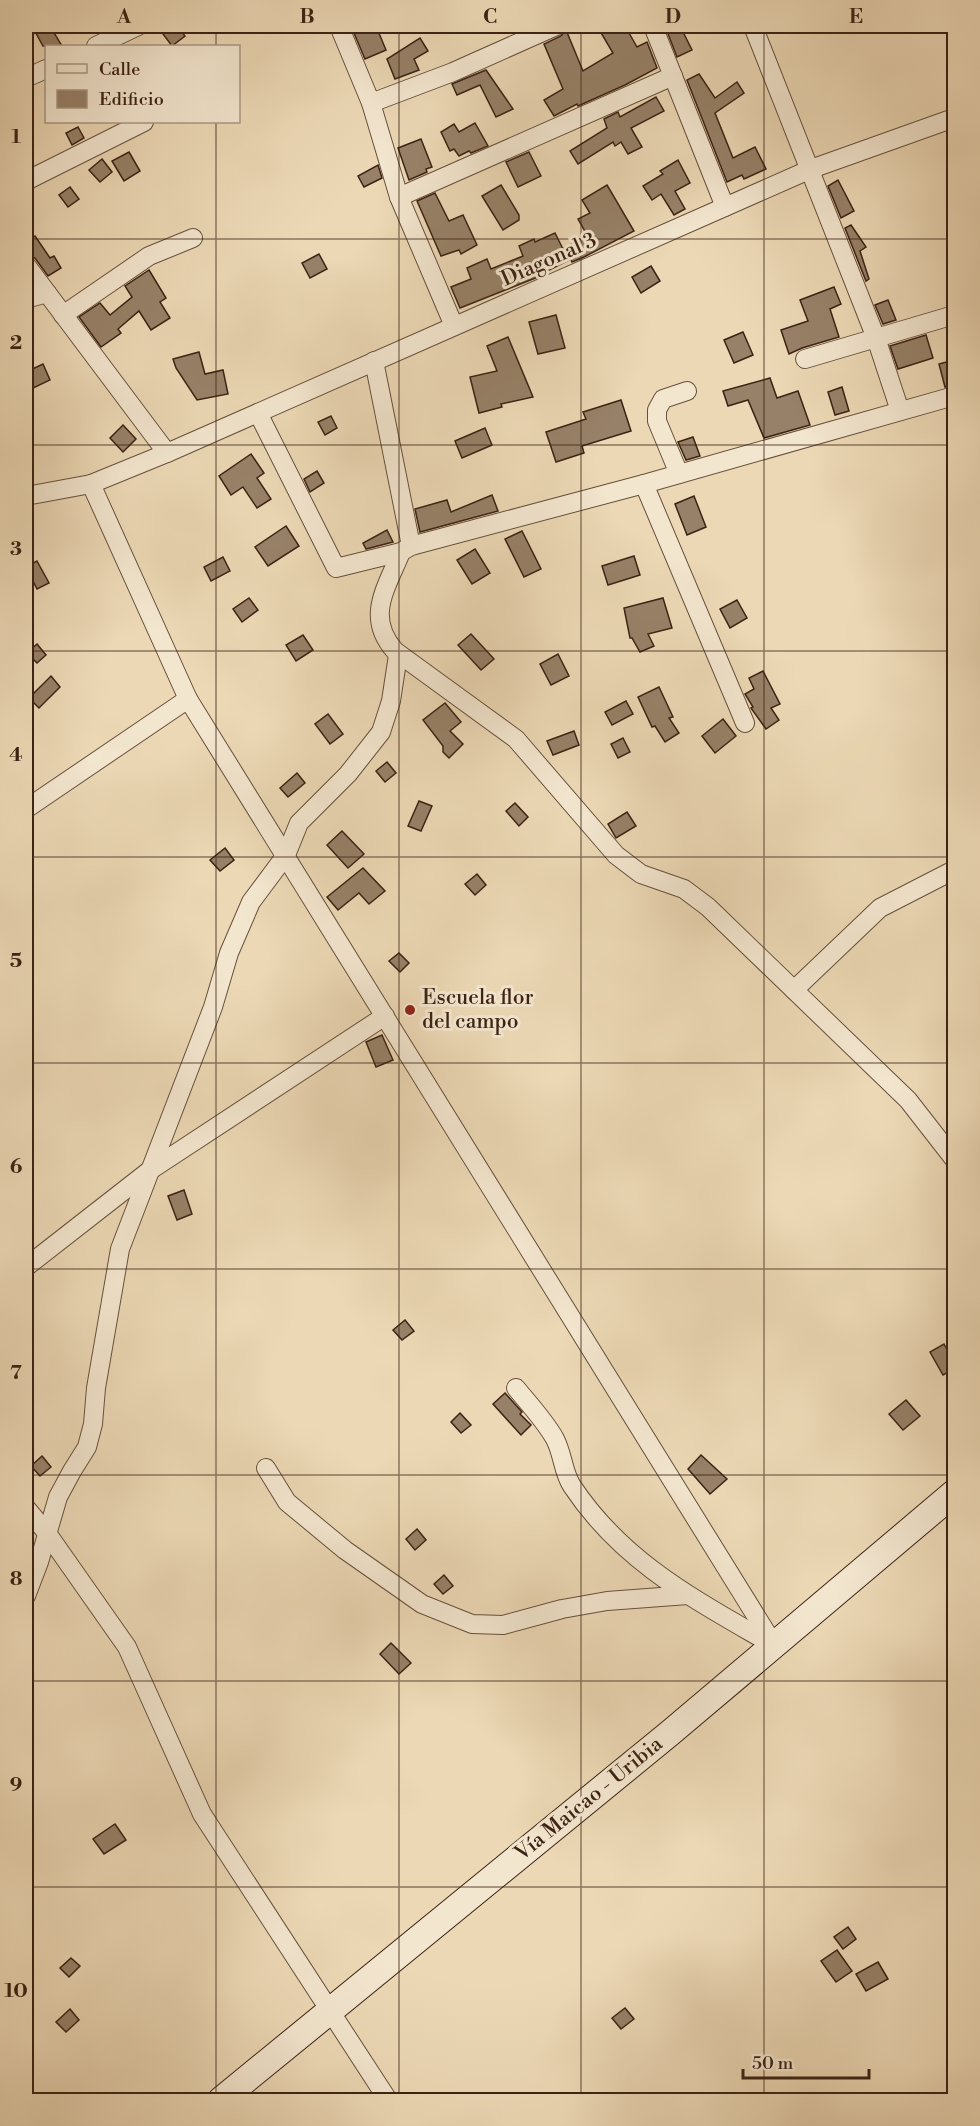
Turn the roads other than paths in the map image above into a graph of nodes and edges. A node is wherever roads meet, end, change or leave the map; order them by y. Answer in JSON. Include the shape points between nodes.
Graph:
{"nodes":[{"id":1,"x":138,"y":26,"type":"edge"},
{"id":2,"x":339,"y":26,"type":"edge"},
{"id":3,"x":556,"y":26,"type":"edge"},
{"id":4,"x":653,"y":26,"type":"edge"},
{"id":5,"x":753,"y":26,"type":"edge"},
{"id":6,"x":98,"y":45,"type":"edge"},
{"id":7,"x":45,"y":69,"type":"edge"},
{"id":8,"x":673,"y":76,"type":"junction"},
{"id":9,"x":26,"y":78,"type":"edge"},
{"id":10,"x":371,"y":103,"type":"junction"},
{"id":11,"x":954,"y":118,"type":"edge"},
{"id":12,"x":142,"y":123,"type":"edge"},
{"id":13,"x":811,"y":169,"type":"junction"},
{"id":14,"x":26,"y":181,"type":"edge"},
{"id":15,"x":399,"y":197,"type":"junction"},
{"id":16,"x":725,"y":207,"type":"junction"},
{"id":17,"x":193,"y":238,"type":"dead end"},
{"id":18,"x":26,"y":265,"type":"edge"},
{"id":19,"x":47,"y":293,"type":"junction"},
{"id":20,"x":26,"y":299,"type":"edge"},
{"id":21,"x":63,"y":315,"type":"junction"},
{"id":22,"x":954,"y":315,"type":"edge"},
{"id":23,"x":454,"y":327,"type":"junction"},
{"id":24,"x":876,"y":338,"type":"junction"},
{"id":25,"x":805,"y":359,"type":"dead end"},
{"id":26,"x":374,"y":361,"type":"junction"},
{"id":27,"x":687,"y":391,"type":"dead end"},
{"id":28,"x":954,"y":396,"type":"edge"},
{"id":29,"x":900,"y":411,"type":"junction"},
{"id":30,"x":258,"y":413,"type":"junction"},
{"id":31,"x":166,"y":453,"type":"junction"},
{"id":32,"x":679,"y":474,"type":"junction"},
{"id":33,"x":91,"y":484,"type":"junction"},
{"id":34,"x":644,"y":484,"type":"junction"},
{"id":35,"x":26,"y":496,"type":"edge"},
{"id":36,"x":406,"y":549,"type":"junction"},
{"id":37,"x":398,"y":655,"type":"junction"},
{"id":38,"x":188,"y":699,"type":"junction"},
{"id":39,"x":745,"y":723,"type":"dead end"},
{"id":40,"x":26,"y":809,"type":"edge"},
{"id":41,"x":286,"y":855,"type":"junction"},
{"id":42,"x":954,"y":870,"type":"edge"},
{"id":43,"x":794,"y":990,"type":"junction"},
{"id":44,"x":385,"y":1016,"type":"junction"},
{"id":45,"x":954,"y":1159,"type":"edge"},
{"id":46,"x":149,"y":1171,"type":"junction"},
{"id":47,"x":28,"y":1259,"type":"edge"},
{"id":48,"x":516,"y":1388,"type":"dead end"},
{"id":49,"x":266,"y":1468,"type":"dead end"},
{"id":50,"x":954,"y":1493,"type":"edge"},
{"id":51,"x":26,"y":1508,"type":"edge"},
{"id":52,"x":47,"y":1533,"type":"junction"},
{"id":53,"x":688,"y":1595,"type":"junction"},
{"id":54,"x":26,"y":1596,"type":"edge"},
{"id":55,"x":774,"y":1646,"type":"junction"},
{"id":56,"x":330,"y":2011,"type":"junction"},
{"id":57,"x":221,"y":2100,"type":"edge"},
{"id":58,"x":388,"y":2100,"type":"edge"}],
"edges":[{"from":1,"to":6,"type":"street"},
{"from":2,"to":10,"type":"street"},
{"from":3,"to":10,"type":"street"},
{"from":4,"to":8,"type":"street"},
{"from":5,"to":13,"type":"street"},
{"from":7,"to":9,"type":"street"},
{"from":8,"to":15,"type":"street"},
{"from":8,"to":16,"type":"street"},
{"from":10,"to":15,"type":"street"},
{"from":11,"to":13,"type":"street","name":"Diagonal 3"},
{"from":12,"to":14,"type":"street"},
{"from":13,"to":16,"type":"street","name":"Diagonal 3"},
{"from":13,"to":24,"type":"street"},
{"from":15,"to":23,"type":"street"},
{"from":16,"to":23,"type":"street","name":"Diagonal 3"},
{"from":17,"to":21,"type":"street","via":[[149,256]]},
{"from":18,"to":19,"type":"street"},
{"from":19,"to":20,"type":"street"},
{"from":19,"to":21,"type":"street"},
{"from":21,"to":31,"type":"street"},
{"from":22,"to":24,"type":"street"},
{"from":23,"to":26,"type":"street","name":"Diagonal 3"},
{"from":24,"to":25,"type":"street"},
{"from":24,"to":29,"type":"street"},
{"from":26,"to":30,"type":"street","name":"Diagonal 3"},
{"from":26,"to":36,"type":"street"},
{"from":27,"to":32,"type":"street","via":[[663,399],[657,410],[657,422]]},
{"from":28,"to":29,"type":"street"},
{"from":29,"to":32,"type":"street"},
{"from":30,"to":31,"type":"street","name":"Diagonal 3"},
{"from":30,"to":36,"type":"street","via":[[336,568]]},
{"from":31,"to":33,"type":"street","name":"Diagonal 3"},
{"from":32,"to":34,"type":"street"},
{"from":33,"to":35,"type":"street","name":"Diagonal 3"},
{"from":33,"to":38,"type":"street"},
{"from":34,"to":36,"type":"street"},
{"from":34,"to":39,"type":"street"},
{"from":36,"to":37,"type":"street","via":[[381,603],[379,625],[384,639]]},
{"from":37,"to":41,"type":"street","via":[[391,701],[381,732],[348,774],[299,823]]},
{"from":37,"to":43,"type":"street","via":[[516,739],[616,855],[641,874],[684,889],[708,907]]},
{"from":38,"to":40,"type":"street"},
{"from":38,"to":41,"type":"street"},
{"from":41,"to":44,"type":"street"},
{"from":41,"to":46,"type":"street","via":[[251,902]]},
{"from":42,"to":43,"type":"street","via":[[880,908]]},
{"from":43,"to":45,"type":"street","via":[[908,1100]]},
{"from":44,"to":46,"type":"street"},
{"from":44,"to":55,"type":"street"},
{"from":46,"to":47,"type":"street"},
{"from":46,"to":52,"type":"street","via":[[120,1249],[87,1447],[58,1497]]},
{"from":48,"to":53,"type":"street","via":[[556,1440],[571,1484],[596,1519],[640,1562]]},
{"from":49,"to":53,"type":"street","via":[[287,1502],[345,1550],[422,1604],[472,1624],[503,1625],[607,1601]]},
{"from":50,"to":55,"type":"street","name":"Vía Maicao - Uribia"},
{"from":51,"to":52,"type":"street"},
{"from":52,"to":54,"type":"street"},
{"from":52,"to":56,"type":"street","via":[[127,1647],[202,1814]]},
{"from":53,"to":55,"type":"street"},
{"from":55,"to":56,"type":"street","name":"Vía Maicao - Uribia"},
{"from":56,"to":57,"type":"street","name":"Vía Maicao - Uribia"},
{"from":56,"to":58,"type":"street"}]}
